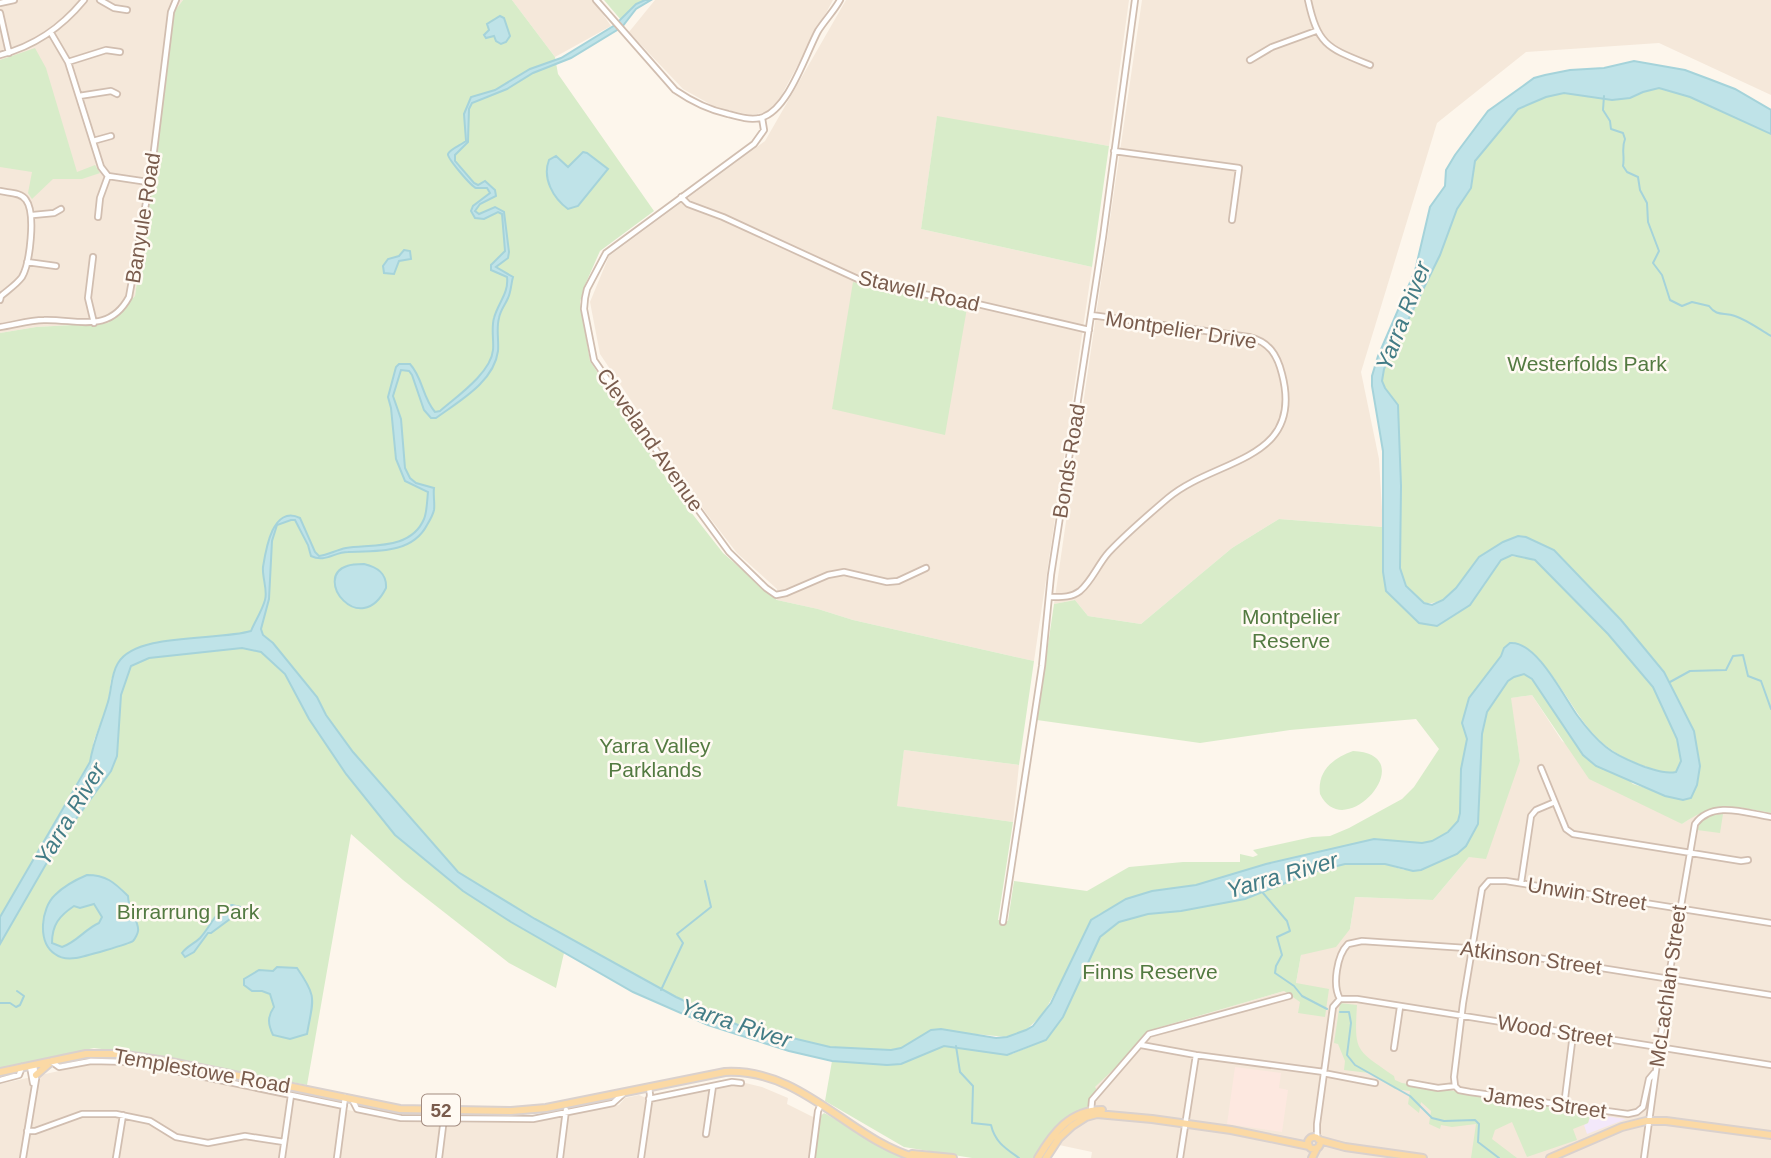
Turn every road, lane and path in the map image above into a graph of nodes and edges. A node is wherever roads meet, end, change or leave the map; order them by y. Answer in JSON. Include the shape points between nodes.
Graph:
{"nodes":[{"id":1,"x":14,"y":0,"type":"edge"},
{"id":2,"x":84,"y":0,"type":"edge"},
{"id":3,"x":100,"y":0,"type":"edge"},
{"id":4,"x":176,"y":0,"type":"edge"},
{"id":5,"x":596,"y":0,"type":"edge"},
{"id":6,"x":840,"y":0,"type":"edge"},
{"id":7,"x":1135,"y":0,"type":"edge"},
{"id":8,"x":1308,"y":0,"type":"edge"},
{"id":9,"x":0,"y":3,"type":"edge"},
{"id":10,"x":127,"y":10,"type":"dead end"},
{"id":11,"x":0,"y":13,"type":"edge"},
{"id":12,"x":1316,"y":31,"type":"junction"},
{"id":13,"x":51,"y":33,"type":"junction"},
{"id":14,"x":120,"y":52,"type":"dead end"},
{"id":15,"x":9,"y":53,"type":"junction"},
{"id":16,"x":0,"y":55,"type":"edge"},
{"id":17,"x":1250,"y":60,"type":"dead end"},
{"id":18,"x":68,"y":62,"type":"junction"},
{"id":19,"x":1370,"y":65,"type":"dead end"},
{"id":20,"x":117,"y":94,"type":"dead end"},
{"id":21,"x":79,"y":96,"type":"junction"},
{"id":22,"x":762,"y":118,"type":"junction"},
{"id":23,"x":111,"y":136,"type":"dead end"},
{"id":24,"x":93,"y":141,"type":"junction"},
{"id":25,"x":1114,"y":151,"type":"junction"},
{"id":26,"x":108,"y":176,"type":"junction"},
{"id":27,"x":148,"y":182,"type":"junction"},
{"id":28,"x":0,"y":191,"type":"edge"},
{"id":29,"x":681,"y":197,"type":"junction"},
{"id":30,"x":61,"y":209,"type":"dead end"},
{"id":31,"x":33,"y":215,"type":"junction"},
{"id":32,"x":98,"y":217,"type":"dead end"},
{"id":33,"x":1232,"y":220,"type":"dead end"},
{"id":34,"x":93,"y":257,"type":"dead end"},
{"id":35,"x":27,"y":262,"type":"junction"},
{"id":36,"x":56,"y":266,"type":"dead end"},
{"id":37,"x":0,"y":297,"type":"edge"},
{"id":38,"x":1091,"y":315,"type":"junction"},
{"id":39,"x":94,"y":323,"type":"junction"},
{"id":40,"x":0,"y":327,"type":"edge"},
{"id":41,"x":1089,"y":330,"type":"junction"},
{"id":42,"x":926,"y":568,"type":"dead end"},
{"id":43,"x":1049,"y":597,"type":"junction"},
{"id":44,"x":1541,"y":768,"type":"dead end"},
{"id":45,"x":1555,"y":802,"type":"junction"},
{"id":46,"x":1771,"y":817,"type":"edge"},
{"id":47,"x":1688,"y":853,"type":"junction"},
{"id":48,"x":1748,"y":860,"type":"dead end"},
{"id":49,"x":1521,"y":883,"type":"junction"},
{"id":50,"x":1679,"y":909,"type":"junction"},
{"id":51,"x":1003,"y":922,"type":"dead end"},
{"id":52,"x":1771,"y":923,"type":"edge"},
{"id":53,"x":1473,"y":948,"type":"junction"},
{"id":54,"x":1668,"y":979,"type":"junction"},
{"id":55,"x":1771,"y":995,"type":"edge"},
{"id":56,"x":1289,"y":996,"type":"dead end"},
{"id":57,"x":1340,"y":999,"type":"junction"},
{"id":58,"x":1400,"y":1007,"type":"junction"},
{"id":59,"x":1462,"y":1016,"type":"junction"},
{"id":60,"x":1573,"y":1034,"type":"junction"},
{"id":61,"x":1141,"y":1045,"type":"junction"},
{"id":62,"x":1658,"y":1047,"type":"junction"},
{"id":63,"x":1394,"y":1048,"type":"dead end"},
{"id":64,"x":1196,"y":1055,"type":"junction"},
{"id":65,"x":52,"y":1061,"type":"junction"},
{"id":66,"x":1771,"y":1065,"type":"edge"},
{"id":67,"x":29,"y":1066,"type":"junction"},
{"id":68,"x":0,"y":1072,"type":"edge"},
{"id":69,"x":1655,"y":1072,"type":"junction"},
{"id":70,"x":1323,"y":1073,"type":"junction"},
{"id":71,"x":36,"y":1074,"type":"junction"},
{"id":72,"x":0,"y":1080,"type":"edge"},
{"id":73,"x":741,"y":1083,"type":"dead end"},
{"id":74,"x":1375,"y":1083,"type":"dead end"},
{"id":75,"x":1410,"y":1083,"type":"dead end"},
{"id":76,"x":713,"y":1086,"type":"junction"},
{"id":77,"x":1455,"y":1086,"type":"junction"},
{"id":78,"x":33,"y":1087,"type":"junction"},
{"id":79,"x":647,"y":1087,"type":"junction"},
{"id":80,"x":624,"y":1092,"type":"junction"},
{"id":81,"x":291,"y":1095,"type":"junction"},
{"id":82,"x":348,"y":1098,"type":"junction"},
{"id":83,"x":649,"y":1099,"type":"junction"},
{"id":84,"x":566,"y":1104,"type":"junction"},
{"id":85,"x":823,"y":1105,"type":"junction"},
{"id":86,"x":344,"y":1106,"type":"junction"},
{"id":87,"x":1564,"y":1106,"type":"junction"},
{"id":88,"x":445,"y":1110,"type":"junction"},
{"id":89,"x":1093,"y":1112,"type":"junction"},
{"id":90,"x":566,"y":1113,"type":"junction"},
{"id":91,"x":122,"y":1115,"type":"junction"},
{"id":92,"x":445,"y":1120,"type":"junction"},
{"id":93,"x":1650,"y":1120,"type":"junction"},
{"id":94,"x":1185,"y":1124,"type":"junction"},
{"id":95,"x":27,"y":1131,"type":"junction"},
{"id":96,"x":706,"y":1134,"type":"dead end"},
{"id":97,"x":1771,"y":1137,"type":"edge"},
{"id":98,"x":284,"y":1142,"type":"junction"},
{"id":99,"x":1314,"y":1143,"type":"junction"},
{"id":100,"x":900,"y":1152,"type":"junction"},
{"id":101,"x":23,"y":1158,"type":"edge"},
{"id":102,"x":116,"y":1158,"type":"edge"},
{"id":103,"x":282,"y":1158,"type":"edge"},
{"id":104,"x":337,"y":1158,"type":"edge"},
{"id":105,"x":439,"y":1158,"type":"edge"},
{"id":106,"x":560,"y":1158,"type":"edge"},
{"id":107,"x":641,"y":1158,"type":"edge"},
{"id":108,"x":812,"y":1158,"type":"edge"},
{"id":109,"x":917,"y":1158,"type":"edge"},
{"id":110,"x":953,"y":1158,"type":"edge"},
{"id":111,"x":1040,"y":1158,"type":"edge"},
{"id":112,"x":1181,"y":1158,"type":"edge"},
{"id":113,"x":1311,"y":1158,"type":"edge"},
{"id":114,"x":1423,"y":1158,"type":"edge"},
{"id":115,"x":1550,"y":1158,"type":"edge"},
{"id":116,"x":1644,"y":1158,"type":"edge"}],
"edges":[{"from":1,"to":9,"type":"street"},
{"from":2,"to":13,"type":"street"},
{"from":3,"to":10,"type":"street"},
{"from":4,"to":27,"type":"street","name":"Banyule Road"},
{"from":5,"to":22,"type":"street","via":[[687,99],[722,113]]},
{"from":6,"to":22,"type":"street","name":"Cleveland Avenue","via":[[817,32],[793,84],[777,107]]},
{"from":7,"to":25,"type":"street","name":"Bonds Road"},
{"from":8,"to":12,"type":"street"},
{"from":11,"to":15,"type":"street"},
{"from":12,"to":17,"type":"street"},
{"from":12,"to":19,"type":"street","via":[[1338,52]]},
{"from":13,"to":15,"type":"street"},
{"from":13,"to":18,"type":"street"},
{"from":14,"to":18,"type":"street","via":[[106,50]]},
{"from":15,"to":16,"type":"street"},
{"from":18,"to":21,"type":"street"},
{"from":20,"to":21,"type":"street"},
{"from":21,"to":24,"type":"street"},
{"from":22,"to":29,"type":"street","name":"Cleveland Avenue","via":[[764,131],[754,144]]},
{"from":23,"to":24,"type":"street"},
{"from":24,"to":26,"type":"street"},
{"from":25,"to":33,"type":"street","via":[[1239,168]]},
{"from":25,"to":38,"type":"street","name":"Bonds Road"},
{"from":26,"to":27,"type":"street"},
{"from":26,"to":32,"type":"street"},
{"from":27,"to":39,"type":"street","name":"Banyule Road","via":[[129,297],[111,317]]},
{"from":28,"to":31,"type":"street","via":[[20,194]]},
{"from":29,"to":41,"type":"street","name":"Stawell Road","via":[[860,280]]},
{"from":29,"to":42,"type":"street","name":"Cleveland Avenue","via":[[602,259],[584,298],[594,360],[729,552],[766,588],[786,593],[844,572],[898,581]]},
{"from":30,"to":31,"type":"street"},
{"from":31,"to":35,"type":"street"},
{"from":34,"to":39,"type":"street","via":[[88,298]]},
{"from":35,"to":36,"type":"street"},
{"from":35,"to":37,"type":"street","via":[[22,277]]},
{"from":38,"to":41,"type":"street","name":"Bonds Road"},
{"from":38,"to":43,"type":"street","name":"Montpelier Drive","via":[[1260,340],[1278,360],[1286,405],[1276,433],[1258,451],[1176,492],[1109,553],[1077,593]]},
{"from":39,"to":40,"type":"street","via":[[44,320]]},
{"from":41,"to":43,"type":"street","name":"Bonds Road"},
{"from":43,"to":51,"type":"street","name":"Bonds Road"},
{"from":44,"to":45,"type":"street"},
{"from":45,"to":47,"type":"street","via":[[1566,829],[1573,834]]},
{"from":45,"to":49,"type":"street","via":[[1531,816]]},
{"from":46,"to":47,"type":"street","name":"McLachlan Street","via":[[1709,812],[1695,824]]},
{"from":47,"to":48,"type":"street"},
{"from":47,"to":50,"type":"street","name":"McLachlan Street"},
{"from":49,"to":50,"type":"street","name":"Unwin Street"},
{"from":49,"to":53,"type":"street","name":"Unwin Street","via":[[1486,883]]},
{"from":50,"to":52,"type":"street","name":"Unwin Street"},
{"from":50,"to":54,"type":"street","name":"McLachlan Street"},
{"from":53,"to":54,"type":"street","name":"Atkinson Street"},
{"from":53,"to":57,"type":"street","name":"Atkinson Street","via":[[1352,942],[1341,956],[1336,988]]},
{"from":53,"to":59,"type":"street"},
{"from":54,"to":55,"type":"street","name":"Atkinson Street"},
{"from":54,"to":62,"type":"street","name":"McLachlan Street"},
{"from":56,"to":61,"type":"street","via":[[1149,1034]]},
{"from":57,"to":58,"type":"street","name":"Wood Street"},
{"from":57,"to":70,"type":"street","via":[[1333,1007]]},
{"from":58,"to":59,"type":"street","name":"Wood Street"},
{"from":58,"to":63,"type":"street"},
{"from":59,"to":60,"type":"street","name":"Wood Street"},
{"from":59,"to":77,"type":"street"},
{"from":60,"to":62,"type":"street","name":"Wood Street"},
{"from":60,"to":87,"type":"street"},
{"from":61,"to":64,"type":"street"},
{"from":61,"to":89,"type":"street","via":[[1097,1095]]},
{"from":62,"to":66,"type":"street","name":"Wood Street"},
{"from":62,"to":69,"type":"street","name":"McLachlan Street"},
{"from":64,"to":70,"type":"street"},
{"from":64,"to":94,"type":"street"},
{"from":65,"to":67,"type":"main road","name":"Templestowe Road","number":"52"},
{"from":65,"to":71,"type":"main road"},
{"from":65,"to":81,"type":"street","name":"Templestowe Road","via":[[59,1067],[91,1061],[132,1062]]},
{"from":65,"to":82,"type":"main road","name":"Templestowe Road","number":"52","via":[[93,1053],[132,1055]]},
{"from":67,"to":68,"type":"main road","name":"Templestowe Road","number":"52"},
{"from":67,"to":71,"type":"street"},
{"from":67,"to":72,"type":"street","name":"Templestowe Road","via":[[19,1075]]},
{"from":67,"to":78,"type":"street"},
{"from":69,"to":87,"type":"street","name":"James Street","via":[[1649,1078],[1643,1107],[1635,1113]]},
{"from":69,"to":93,"type":"street","name":"McLachlan Street"},
{"from":70,"to":74,"type":"street"},
{"from":70,"to":99,"type":"street"},
{"from":71,"to":78,"type":"street"},
{"from":73,"to":76,"type":"street"},
{"from":75,"to":77,"type":"street","name":"James Street"},
{"from":76,"to":83,"type":"street"},
{"from":76,"to":96,"type":"street"},
{"from":77,"to":87,"type":"street","name":"James Street"},
{"from":78,"to":95,"type":"street"},
{"from":79,"to":80,"type":"main road","name":"Templestowe Road","number":"52"},
{"from":79,"to":83,"type":"street"},
{"from":79,"to":85,"type":"main road","name":"Templestowe Road","number":"52","via":[[741,1071],[771,1077]]},
{"from":80,"to":84,"type":"main road","name":"Templestowe Road","number":"52"},
{"from":80,"to":90,"type":"street","name":"Templestowe Road","via":[[616,1102]]},
{"from":81,"to":86,"type":"street","name":"Templestowe Road"},
{"from":81,"to":98,"type":"street"},
{"from":82,"to":86,"type":"street"},
{"from":82,"to":88,"type":"main road","name":"Templestowe Road","number":"52","via":[[400,1109]]},
{"from":82,"to":92,"type":"street","name":"Templestowe Road","via":[[357,1109]]},
{"from":83,"to":107,"type":"street"},
{"from":84,"to":88,"type":"main road","name":"Templestowe Road","number":"52","via":[[522,1111]]},
{"from":84,"to":90,"type":"street"},
{"from":85,"to":100,"type":"main road","name":"Templestowe Road","number":"52"},
{"from":85,"to":108,"type":"street"},
{"from":86,"to":104,"type":"street"},
{"from":88,"to":92,"type":"street"},
{"from":89,"to":94,"type":"main road"},
{"from":89,"to":111,"type":"main road"},
{"from":90,"to":92,"type":"street","name":"Templestowe Road","via":[[533,1119]]},
{"from":90,"to":106,"type":"street"},
{"from":91,"to":95,"type":"street","via":[[82,1114]]},
{"from":91,"to":98,"type":"street","via":[[153,1122],[176,1137],[208,1143],[245,1136]]},
{"from":91,"to":102,"type":"street"},
{"from":92,"to":105,"type":"street"},
{"from":93,"to":97,"type":"main road"},
{"from":93,"to":115,"type":"main road"},
{"from":93,"to":116,"type":"street","name":"McLachlan Street"},
{"from":94,"to":99,"type":"main road"},
{"from":94,"to":112,"type":"street"},
{"from":95,"to":101,"type":"street"},
{"from":98,"to":103,"type":"street"},
{"from":99,"to":113,"type":"main road"},
{"from":99,"to":114,"type":"main road"},
{"from":100,"to":109,"type":"main road","name":"Templestowe Road","number":"52"},
{"from":100,"to":110,"type":"main road","name":"Templestowe Road","number":"52"}]}
